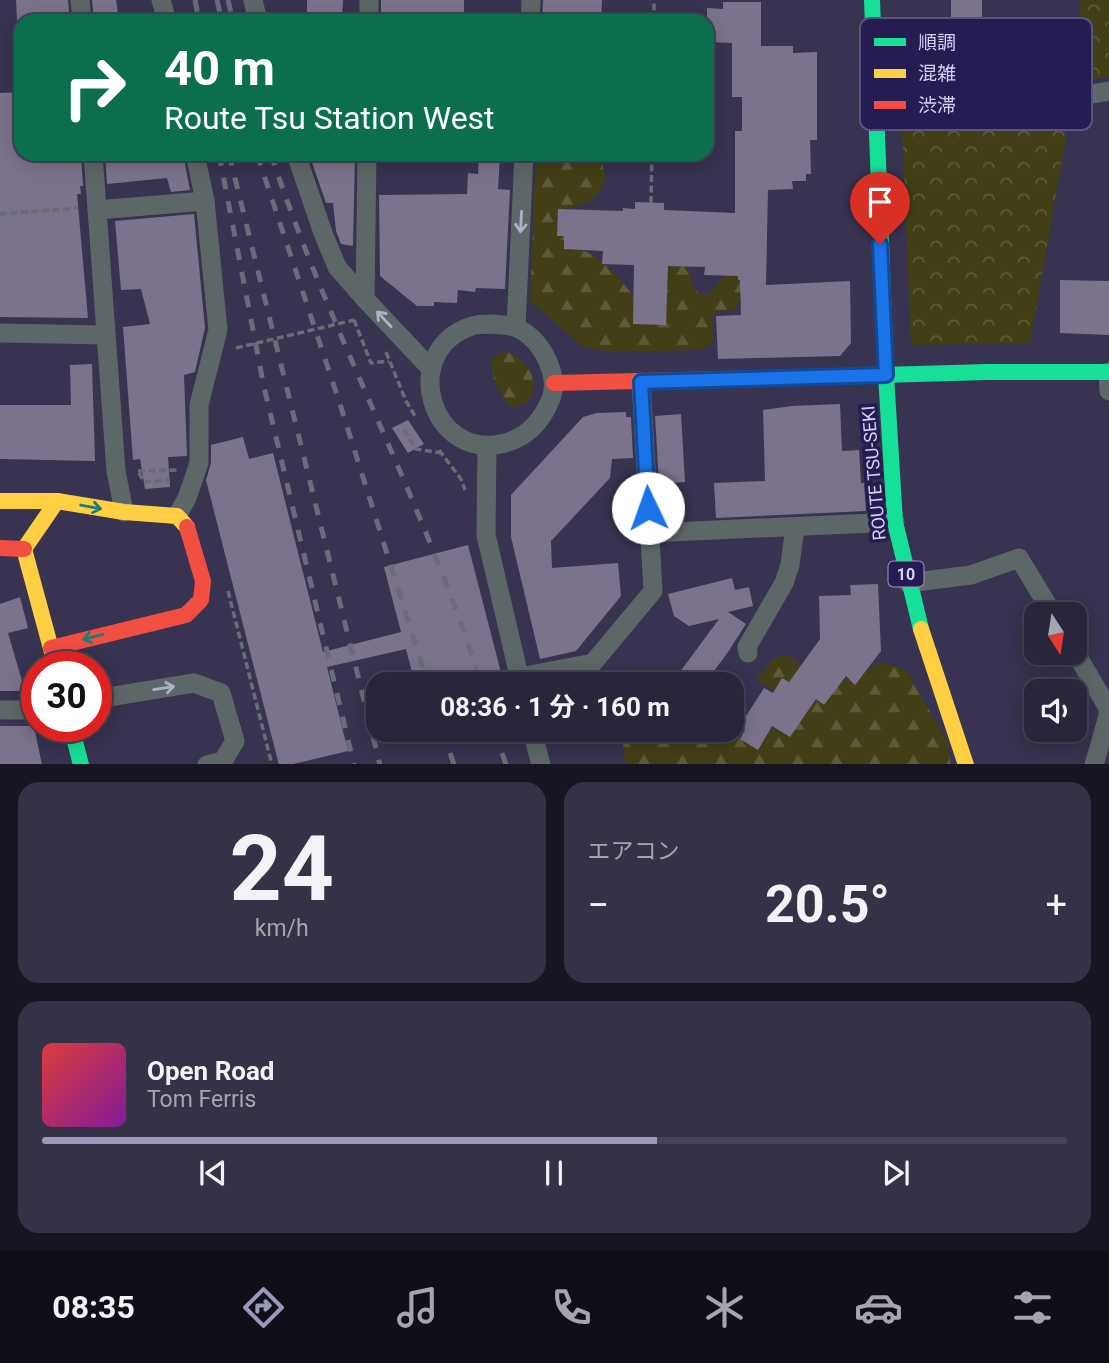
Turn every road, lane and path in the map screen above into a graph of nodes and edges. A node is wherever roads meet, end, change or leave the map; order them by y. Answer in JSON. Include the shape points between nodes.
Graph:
{"nodes":[{"id":1,"x":872,"y":0,"type":"edge"},
{"id":2,"x":872,"y":18,"type":"edge"},
{"id":3,"x":876,"y":130,"type":"edge"},
{"id":4,"x":94,"y":161,"type":"edge"},
{"id":5,"x":196,"y":161,"type":"edge"},
{"id":6,"x":298,"y":161,"type":"edge"},
{"id":7,"x":367,"y":161,"type":"edge"},
{"id":8,"x":524,"y":161,"type":"edge"},
{"id":9,"x":652,"y":161,"type":"edge"},
{"id":10,"x":205,"y":201,"type":"junction"},
{"id":11,"x":651,"y":202,"type":"dead end"},
{"id":12,"x":97,"y":208,"type":"junction"},
{"id":13,"x":0,"y":214,"type":"edge"},
{"id":14,"x":365,"y":299,"type":"junction"},
{"id":15,"x":516,"y":327,"type":"junction"},
{"id":16,"x":0,"y":333,"type":"edge"},
{"id":17,"x":105,"y":335,"type":"junction"},
{"id":18,"x":384,"y":346,"type":"dead end"},
{"id":19,"x":236,"y":348,"type":"dead end"},
{"id":20,"x":389,"y":361,"type":"junction"},
{"id":21,"x":431,"y":369,"type":"junction"},
{"id":22,"x":886,"y":375,"type":"junction"},
{"id":23,"x":1109,"y":378,"type":"edge"},
{"id":24,"x":641,"y":382,"type":"junction"},
{"id":25,"x":554,"y":383,"type":"junction"},
{"id":26,"x":423,"y":428,"type":"dead end"},
{"id":27,"x":404,"y":430,"type":"dead end"},
{"id":28,"x":436,"y":445,"type":"dead end"},
{"id":29,"x":487,"y":445,"type":"junction"},
{"id":30,"x":442,"y":453,"type":"junction"},
{"id":31,"x":170,"y":480,"type":"dead end"},
{"id":32,"x":144,"y":482,"type":"dead end"},
{"id":33,"x":467,"y":493,"type":"dead end"},
{"id":34,"x":0,"y":501,"type":"edge"},
{"id":35,"x":57,"y":501,"type":"junction"},
{"id":36,"x":124,"y":512,"type":"junction"},
{"id":37,"x":177,"y":516,"type":"junction"},
{"id":38,"x":895,"y":522,"type":"junction"},
{"id":39,"x":795,"y":527,"type":"junction"},
{"id":40,"x":649,"y":533,"type":"junction"},
{"id":41,"x":0,"y":548,"type":"edge"},
{"id":42,"x":24,"y":548,"type":"junction"},
{"id":43,"x":908,"y":583,"type":"junction"},
{"id":44,"x":1046,"y":602,"type":"edge"},
{"id":45,"x":51,"y":648,"type":"junction"},
{"id":46,"x":52,"y":651,"type":"edge"},
{"id":47,"x":748,"y":653,"type":"dead end"},
{"id":48,"x":1083,"y":665,"type":"edge"},
{"id":49,"x":519,"y":672,"type":"edge"},
{"id":50,"x":557,"y":672,"type":"edge"},
{"id":51,"x":112,"y":696,"type":"edge"},
{"id":52,"x":0,"y":710,"type":"edge"},
{"id":53,"x":21,"y":710,"type":"edge"},
{"id":54,"x":75,"y":742,"type":"edge"},
{"id":55,"x":535,"y":742,"type":"edge"},
{"id":56,"x":81,"y":764,"type":"edge"},
{"id":57,"x":211,"y":764,"type":"edge"},
{"id":58,"x":541,"y":764,"type":"edge"},
{"id":59,"x":966,"y":764,"type":"edge"},
{"id":60,"x":1094,"y":764,"type":"edge"}],
"edges":[{"from":1,"to":2,"type":"main road","name":"ROUTE TSU-SEKI","number":"10"},
{"from":3,"to":22,"type":"main road","name":"ROUTE TSU-SEKI","number":"10"},
{"from":4,"to":12,"type":"street"},
{"from":5,"to":10,"type":"street"},
{"from":6,"to":14,"type":"street","via":[[337,267]]},
{"from":7,"to":14,"type":"street"},
{"from":8,"to":15,"type":"street","one_way":true},
{"from":9,"to":11,"type":"path"},
{"from":10,"to":12,"type":"street"},
{"from":10,"to":37,"type":"street","via":[[218,330],[199,405],[199,463]]},
{"from":12,"to":13,"type":"path"},
{"from":12,"to":17,"type":"street"},
{"from":21,"to":14,"type":"street","one_way":true},
{"from":15,"to":21,"type":"street","via":[[472,326],[439,350]]},
{"from":15,"to":25,"type":"street","via":[[544,355]]},
{"from":16,"to":17,"type":"street"},
{"from":17,"to":36,"type":"street","via":[[116,471]]},
{"from":18,"to":20,"type":"path"},
{"from":19,"to":20,"type":"path","bridge":true,"via":[[354,320],[372,363]]},
{"from":20,"to":26,"type":"path"},
{"from":21,"to":29,"type":"street","via":[[433,408],[444,424],[459,437]]},
{"from":22,"to":23,"type":"main road"},
{"from":22,"to":24,"type":"main road"},
{"from":22,"to":38,"type":"main road","name":"ROUTE TSU-SEKI","number":"10"},
{"from":24,"to":25,"type":"main road"},
{"from":24,"to":40,"type":"street"},
{"from":25,"to":29,"type":"street","via":[[552,398],[532,429],[516,440]]},
{"from":27,"to":30,"type":"path","via":[[416,449]]},
{"from":28,"to":30,"type":"path"},
{"from":29,"to":49,"type":"street","via":[[486,535]]},
{"from":30,"to":33,"type":"path"},
{"from":31,"to":32,"type":"path"},
{"from":34,"to":35,"type":"main road"},
{"from":35,"to":36,"type":"main road","one_way":true},
{"from":35,"to":42,"type":"main road"},
{"from":36,"to":37,"type":"main road"},
{"from":37,"to":45,"type":"main road","one_way":true,"via":[[190,530],[203,581],[201,600],[187,615]]},
{"from":38,"to":39,"type":"street"},
{"from":38,"to":43,"type":"main road","name":"ROUTE TSU-SEKI","number":"10"},
{"from":39,"to":40,"type":"street"},
{"from":39,"to":47,"type":"street","via":[[784,583],[747,647]]},
{"from":40,"to":50,"type":"street","via":[[653,591],[593,663]]},
{"from":41,"to":42,"type":"main road"},
{"from":42,"to":45,"type":"main road"},
{"from":43,"to":44,"type":"street","via":[[971,575],[1019,558]]},
{"from":43,"to":59,"type":"main road","name":"ROUTE TSU-SEKI","number":"10"},
{"from":45,"to":46,"type":"main road"},
{"from":48,"to":60,"type":"street","via":[[1108,708]]},
{"from":51,"to":57,"type":"street","one_way":true,"via":[[194,683],[221,693],[235,741],[223,761]]},
{"from":52,"to":53,"type":"street"},
{"from":54,"to":56,"type":"main road"},
{"from":55,"to":58,"type":"street"}]}
